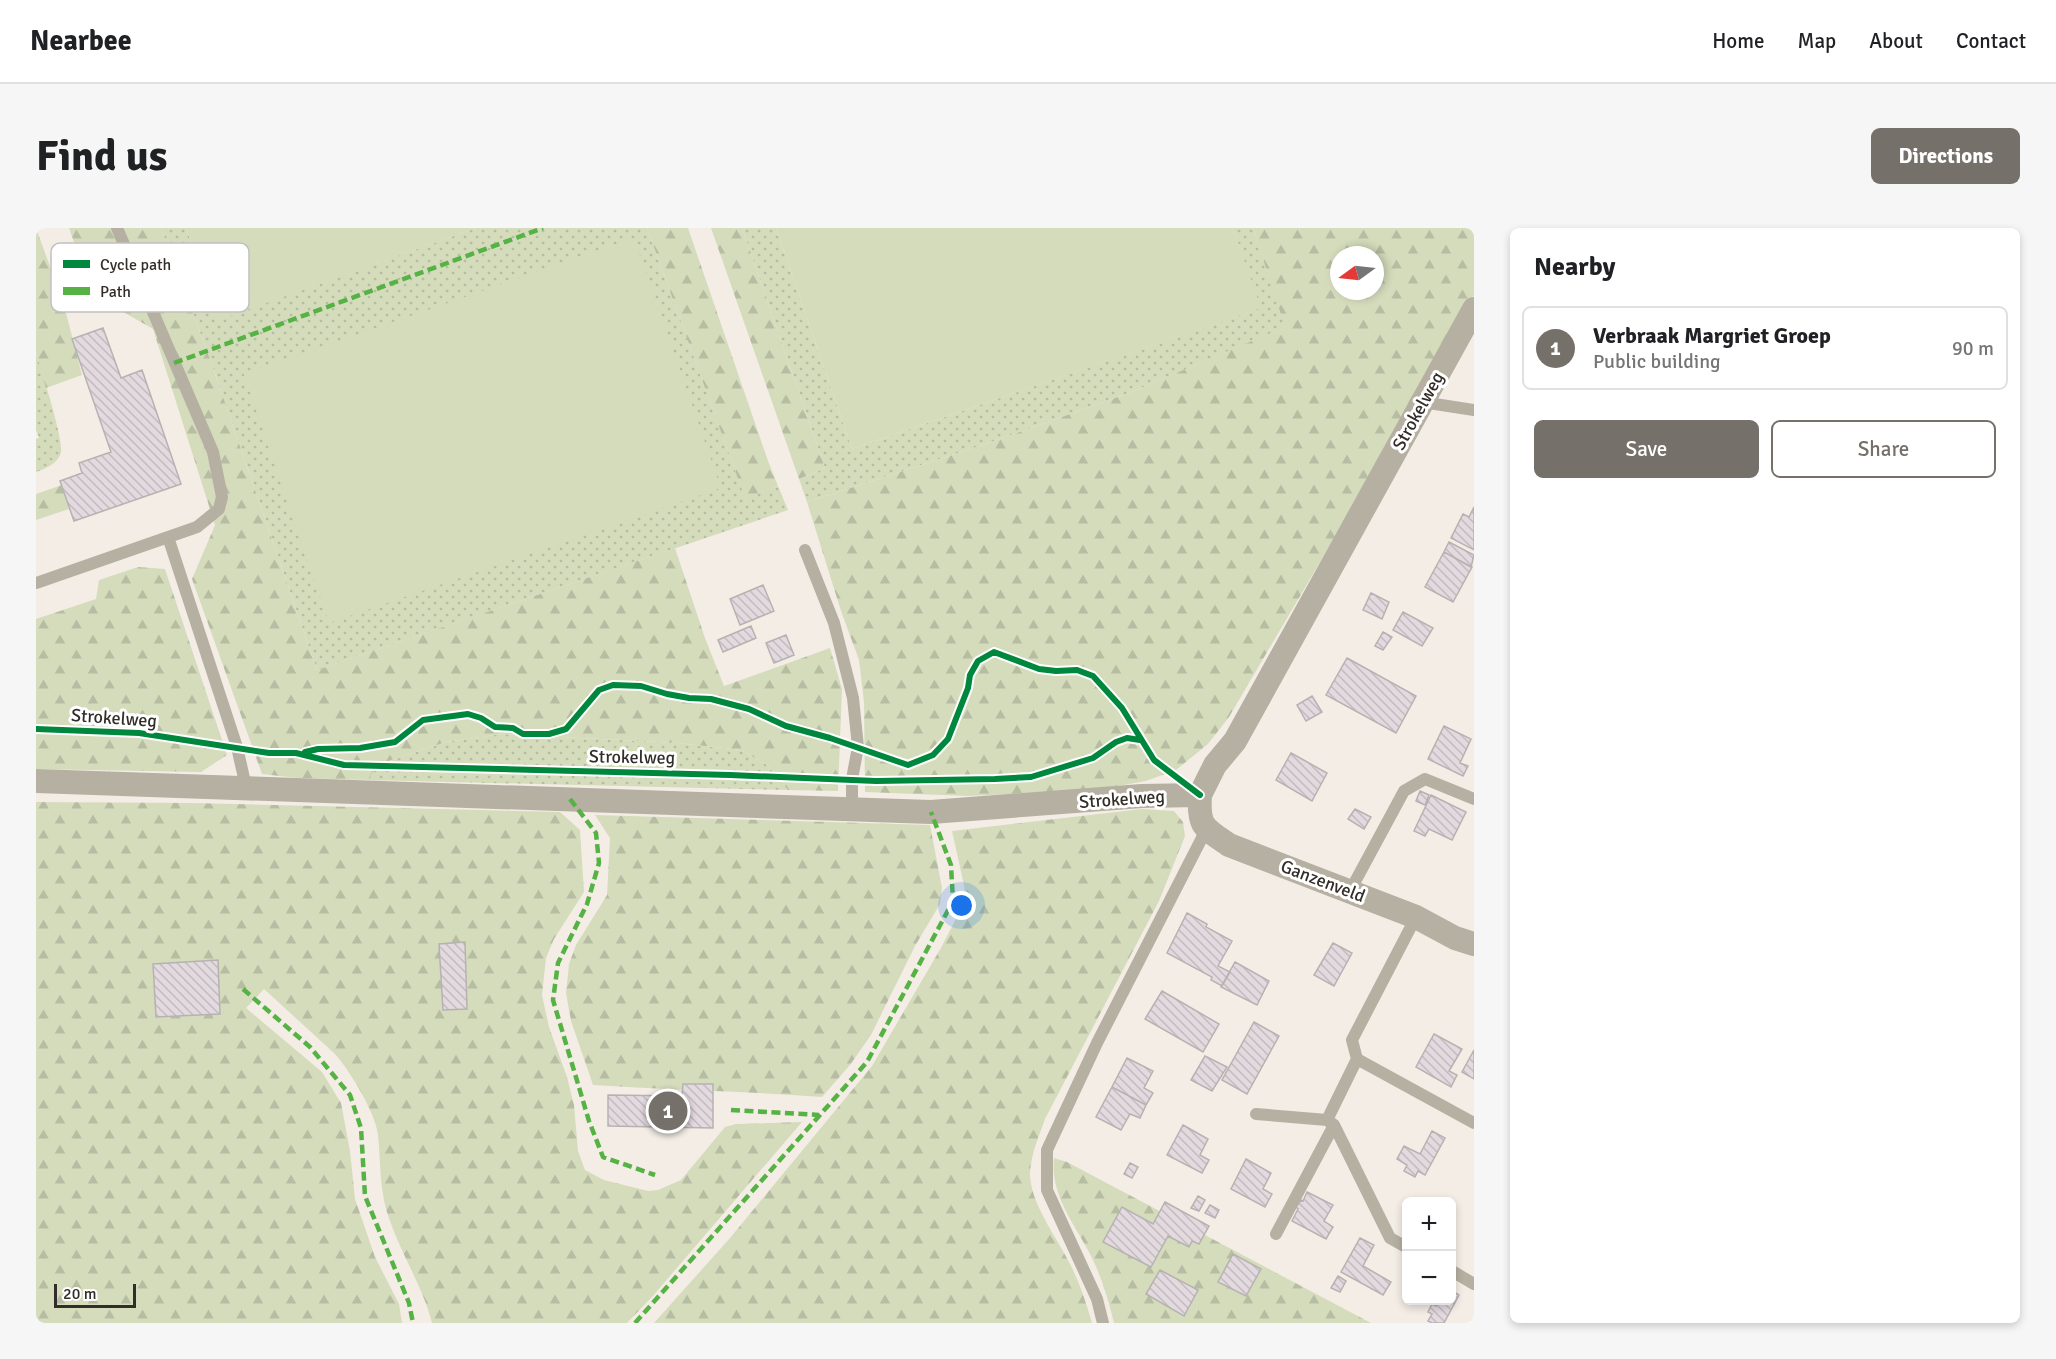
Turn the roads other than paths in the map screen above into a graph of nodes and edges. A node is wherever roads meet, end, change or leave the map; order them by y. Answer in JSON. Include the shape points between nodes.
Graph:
{"nodes":[{"id":1,"x":117,"y":228,"type":"edge"},
{"id":2,"x":123,"y":243,"type":"edge"},
{"id":3,"x":1474,"y":309,"type":"edge"},
{"id":4,"x":153,"y":312,"type":"edge"},
{"id":5,"x":1422,"y":402,"type":"junction"},
{"id":6,"x":1474,"y":410,"type":"edge"},
{"id":7,"x":168,"y":537,"type":"junction"},
{"id":8,"x":805,"y":550,"type":"dead end"},
{"id":9,"x":36,"y":583,"type":"edge"},
{"id":10,"x":36,"y":781,"type":"edge"},
{"id":11,"x":246,"y":787,"type":"junction"},
{"id":12,"x":1200,"y":795,"type":"junction"},
{"id":13,"x":1474,"y":799,"type":"edge"},
{"id":14,"x":852,"y":810,"type":"junction"},
{"id":15,"x":1206,"y":830,"type":"junction"},
{"id":16,"x":1350,"y":891,"type":"junction"},
{"id":17,"x":1416,"y":917,"type":"junction"},
{"id":18,"x":1474,"y":944,"type":"edge"},
{"id":19,"x":1357,"y":1059,"type":"junction"},
{"id":20,"x":1256,"y":1114,"type":"dead end"},
{"id":21,"x":1330,"y":1122,"type":"junction"},
{"id":22,"x":1474,"y":1124,"type":"edge"},
{"id":23,"x":1276,"y":1234,"type":"dead end"},
{"id":24,"x":1402,"y":1244,"type":"edge"},
{"id":25,"x":1456,"y":1274,"type":"edge"},
{"id":26,"x":1474,"y":1284,"type":"edge"},
{"id":27,"x":1103,"y":1323,"type":"edge"}],
"edges":[{"from":1,"to":2,"type":"lane"},
{"from":3,"to":5,"type":"street","name":"Strokelweg"},
{"from":4,"to":7,"type":"lane","via":[[213,452],[222,497],[219,508],[197,527]]},
{"from":5,"to":6,"type":"lane"},
{"from":5,"to":12,"type":"street","name":"Strokelweg","via":[[1235,741],[1215,765]]},
{"from":7,"to":9,"type":"lane"},
{"from":7,"to":11,"type":"lane","via":[[237,747]]},
{"from":8,"to":14,"type":"lane","via":[[834,623],[854,698],[858,747]]},
{"from":10,"to":11,"type":"street","name":"Strokelweg"},
{"from":11,"to":14,"type":"street","name":"Strokelweg"},
{"from":12,"to":14,"type":"street","name":"Strokelweg","via":[[931,812]]},
{"from":12,"to":15,"type":"street","via":[[1199,814]]},
{"from":13,"to":16,"type":"lane","via":[[1425,779],[1404,791]]},
{"from":15,"to":16,"type":"street","name":"Ganzenveld","via":[[1229,844]]},
{"from":15,"to":27,"type":"lane","via":[[1047,1150],[1047,1190],[1097,1299]]},
{"from":16,"to":17,"type":"street","name":"Ganzenveld"},
{"from":17,"to":18,"type":"street","name":"Ganzenveld"},
{"from":17,"to":19,"type":"lane","via":[[1352,1040]]},
{"from":19,"to":21,"type":"lane"},
{"from":19,"to":22,"type":"lane"},
{"from":20,"to":21,"type":"lane"},
{"from":21,"to":23,"type":"lane"},
{"from":21,"to":24,"type":"lane","via":[[1390,1238]]},
{"from":25,"to":26,"type":"lane"}]}
